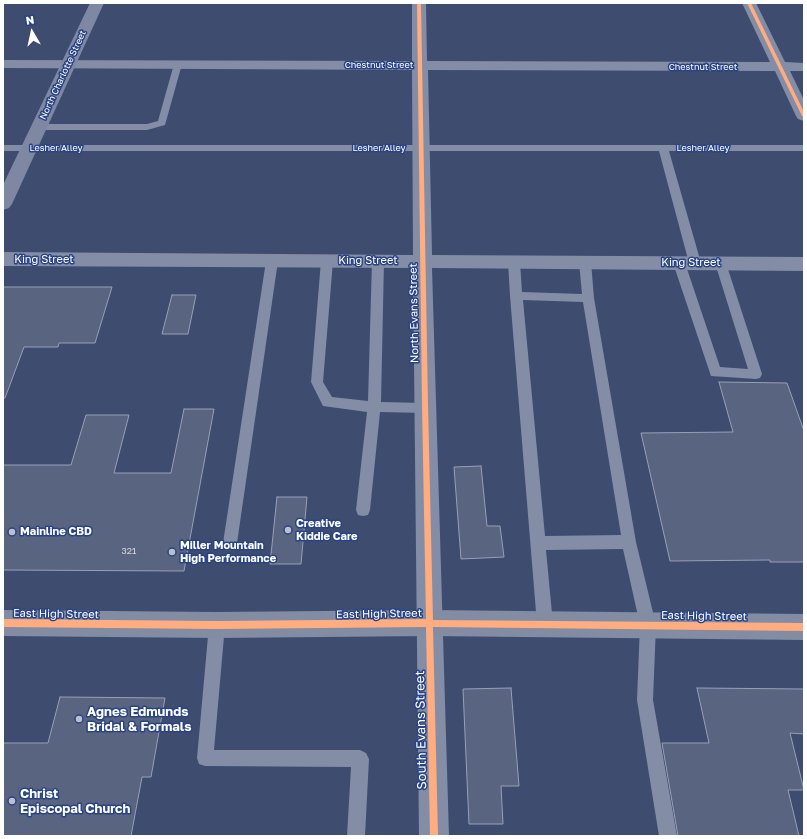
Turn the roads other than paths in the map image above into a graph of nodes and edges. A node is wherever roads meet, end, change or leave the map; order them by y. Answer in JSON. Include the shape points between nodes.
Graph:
{"nodes":[{"id":1,"x":97,"y":3,"type":"edge"},
{"id":2,"x":420,"y":3,"type":"edge"},
{"id":3,"x":749,"y":3,"type":"edge"},
{"id":4,"x":3,"y":64,"type":"edge"},
{"id":5,"x":68,"y":64,"type":"junction"},
{"id":6,"x":178,"y":64,"type":"junction"},
{"id":7,"x":420,"y":66,"type":"junction"},
{"id":8,"x":780,"y":67,"type":"junction"},
{"id":9,"x":804,"y":67,"type":"edge"},
{"id":10,"x":804,"y":116,"type":"edge"},
{"id":11,"x":38,"y":127,"type":"junction"},
{"id":12,"x":3,"y":148,"type":"edge"},
{"id":13,"x":29,"y":148,"type":"junction"},
{"id":14,"x":421,"y":148,"type":"junction"},
{"id":15,"x":663,"y":148,"type":"junction"},
{"id":16,"x":804,"y":148,"type":"edge"},
{"id":17,"x":3,"y":204,"type":"edge"},
{"id":18,"x":3,"y":259,"type":"edge"},
{"id":19,"x":272,"y":261,"type":"junction"},
{"id":20,"x":327,"y":261,"type":"junction"},
{"id":21,"x":378,"y":261,"type":"junction"},
{"id":22,"x":423,"y":262,"type":"junction"},
{"id":23,"x":514,"y":262,"type":"junction"},
{"id":24,"x":585,"y":262,"type":"junction"},
{"id":25,"x":687,"y":263,"type":"junction"},
{"id":26,"x":721,"y":263,"type":"junction"},
{"id":27,"x":804,"y":264,"type":"edge"},
{"id":28,"x":516,"y":296,"type":"junction"},
{"id":29,"x":588,"y":298,"type":"junction"},
{"id":30,"x":374,"y":406,"type":"junction"},
{"id":31,"x":425,"y":408,"type":"junction"},
{"id":32,"x":363,"y":510,"type":"dead end"},
{"id":33,"x":630,"y":542,"type":"junction"},
{"id":34,"x":230,"y":543,"type":"dead end"},
{"id":35,"x":537,"y":543,"type":"junction"},
{"id":36,"x":3,"y":623,"type":"edge"},
{"id":37,"x":429,"y":623,"type":"junction"},
{"id":38,"x":544,"y":624,"type":"junction"},
{"id":39,"x":217,"y":625,"type":"junction"},
{"id":40,"x":648,"y":625,"type":"junction"},
{"id":41,"x":804,"y":627,"type":"edge"},
{"id":42,"x":356,"y":836,"type":"edge"},
{"id":43,"x":434,"y":836,"type":"edge"},
{"id":44,"x":668,"y":836,"type":"edge"}],
"edges":[{"from":1,"to":5,"type":"main road","name":"North Charlotte Street"},
{"from":2,"to":7,"type":"street","name":"North Evans Street"},
{"from":3,"to":8,"type":"street"},
{"from":4,"to":5,"type":"street","name":"Chestnut Street"},
{"from":5,"to":6,"type":"street","name":"Chestnut Street"},
{"from":5,"to":11,"type":"main road","name":"North Charlotte Street"},
{"from":6,"to":7,"type":"street","name":"Chestnut Street"},
{"from":6,"to":11,"type":"lane","via":[[162,123],[147,127]]},
{"from":7,"to":8,"type":"street","name":"Chestnut Street"},
{"from":7,"to":14,"type":"street","name":"North Evans Street"},
{"from":8,"to":9,"type":"street","name":"Chestnut Street"},
{"from":8,"to":10,"type":"street"},
{"from":11,"to":13,"type":"main road","name":"North Charlotte Street"},
{"from":12,"to":13,"type":"lane","name":"Lesher Alley"},
{"from":13,"to":14,"type":"lane","name":"Lesher Alley"},
{"from":13,"to":17,"type":"main road","name":"North Charlotte Street"},
{"from":14,"to":15,"type":"lane","name":"Lesher Alley"},
{"from":14,"to":22,"type":"street","name":"North Evans Street"},
{"from":15,"to":16,"type":"lane","name":"Lesher Alley"},
{"from":15,"to":25,"type":"lane"},
{"from":18,"to":19,"type":"street","name":"King Street"},
{"from":19,"to":20,"type":"street","name":"King Street"},
{"from":19,"to":34,"type":"lane"},
{"from":20,"to":21,"type":"street","name":"King Street"},
{"from":20,"to":30,"type":"lane","via":[[317,382],[328,402]]},
{"from":21,"to":22,"type":"street","name":"King Street"},
{"from":21,"to":30,"type":"lane"},
{"from":22,"to":23,"type":"street","name":"King Street"},
{"from":22,"to":31,"type":"street","name":"North Evans Street"},
{"from":23,"to":24,"type":"street","name":"King Street"},
{"from":23,"to":28,"type":"lane"},
{"from":24,"to":25,"type":"street","name":"King Street"},
{"from":24,"to":29,"type":"lane"},
{"from":25,"to":26,"type":"street","name":"King Street"},
{"from":25,"to":26,"type":"lane","via":[[715,372],[756,374]]},
{"from":26,"to":27,"type":"street","name":"King Street"},
{"from":28,"to":29,"type":"lane"},
{"from":28,"to":35,"type":"lane"},
{"from":29,"to":33,"type":"lane"},
{"from":30,"to":31,"type":"lane"},
{"from":30,"to":32,"type":"lane"},
{"from":31,"to":37,"type":"street","name":"North Evans Street"},
{"from":33,"to":35,"type":"lane"},
{"from":33,"to":40,"type":"lane"},
{"from":35,"to":38,"type":"lane"},
{"from":36,"to":39,"type":"main road","name":"East High Street"},
{"from":37,"to":38,"type":"main road","name":"East High Street"},
{"from":37,"to":39,"type":"main road","name":"East High Street"},
{"from":37,"to":43,"type":"street","name":"South Evans Street"},
{"from":38,"to":40,"type":"main road","name":"East High Street"},
{"from":39,"to":42,"type":"lane","via":[[205,758],[360,760]]},
{"from":40,"to":41,"type":"main road","name":"East High Street"},
{"from":40,"to":44,"type":"lane","via":[[645,700]]}]}
